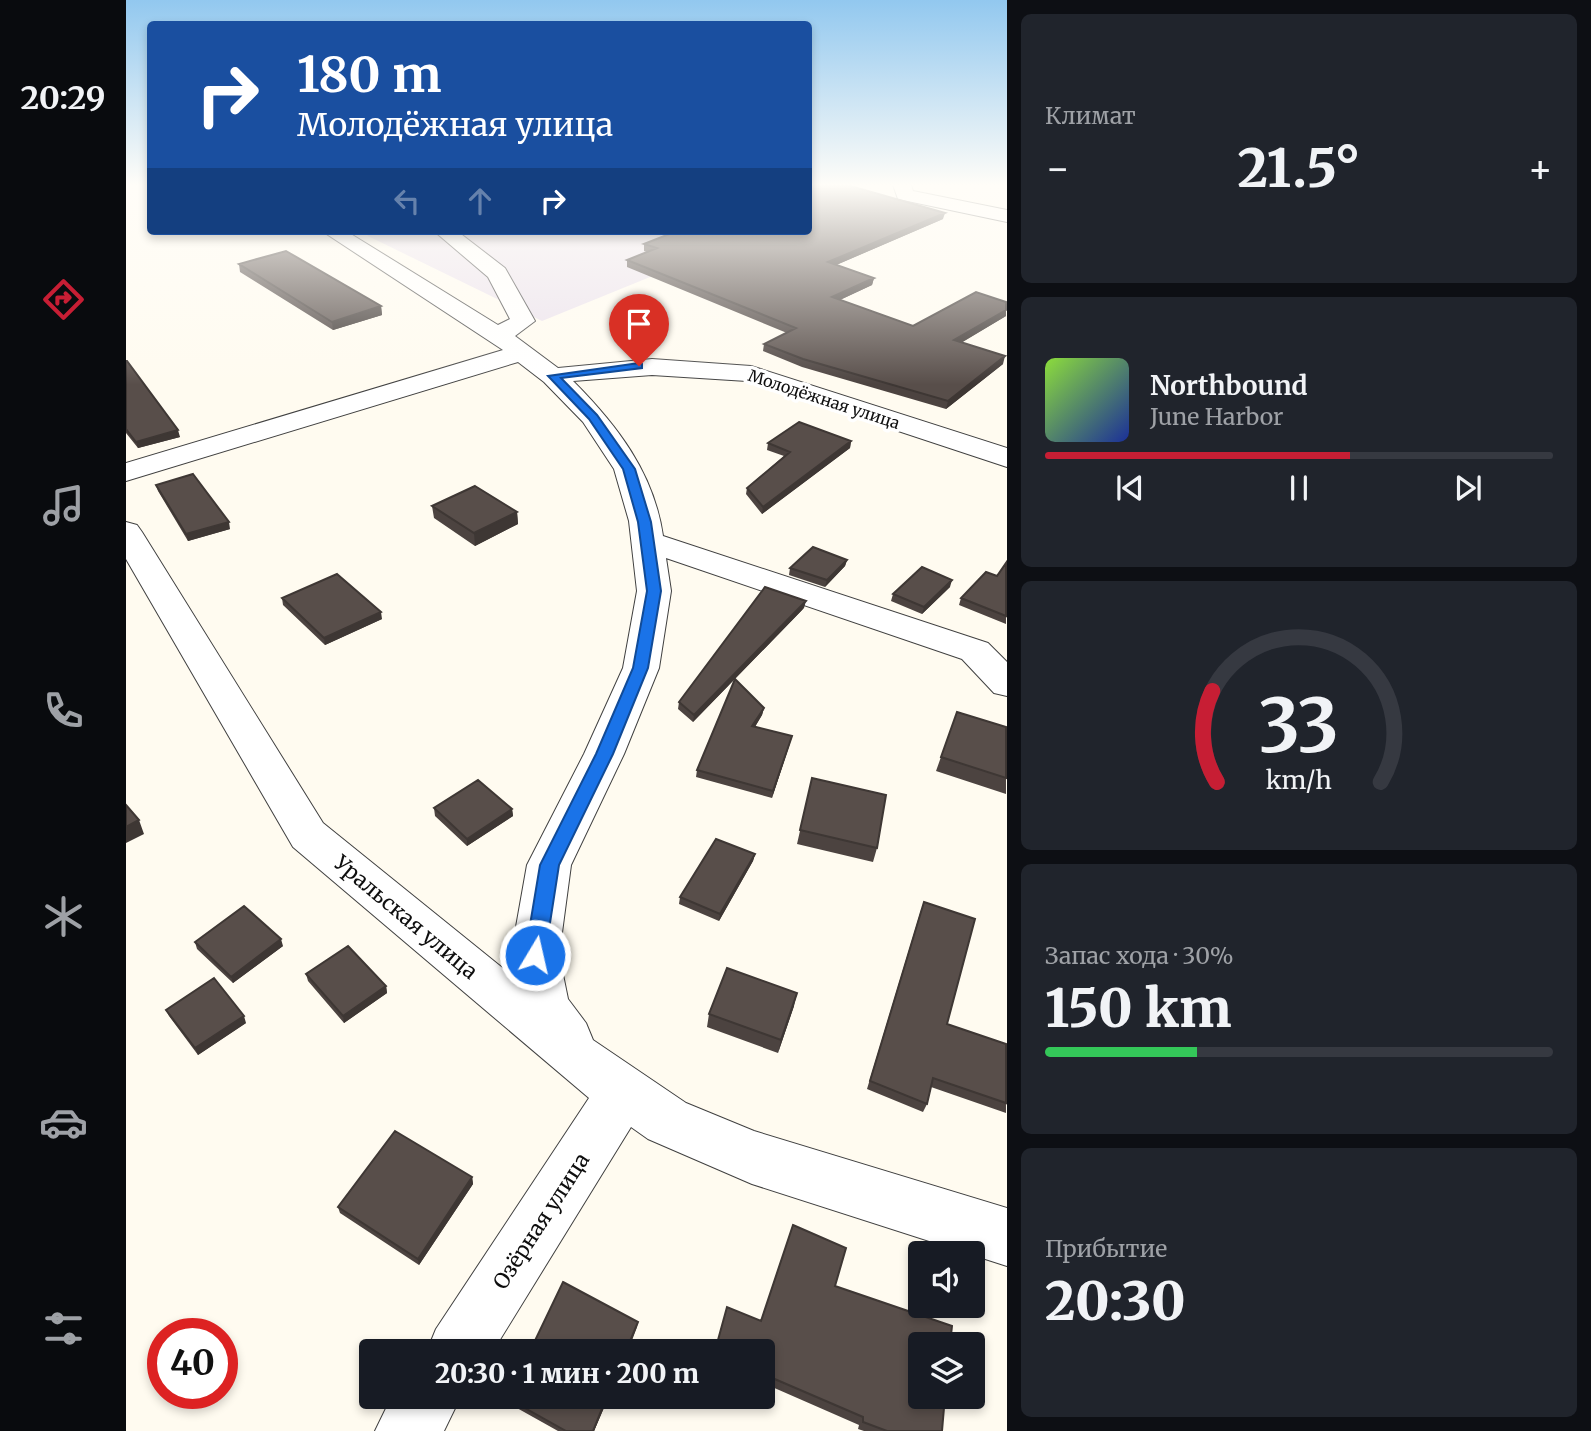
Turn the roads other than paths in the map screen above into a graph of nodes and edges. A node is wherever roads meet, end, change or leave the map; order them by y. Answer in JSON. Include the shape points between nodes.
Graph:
{"nodes":[{"id":1,"x":364,"y":252,"type":"edge"},
{"id":2,"x":470,"y":252,"type":"edge"},
{"id":3,"x":510,"y":344,"type":"junction"},
{"id":4,"x":553,"y":376,"type":"junction"},
{"id":5,"x":1006,"y":458,"type":"edge"},
{"id":6,"x":126,"y":472,"type":"edge"},
{"id":7,"x":126,"y":532,"type":"edge"},
{"id":8,"x":648,"y":541,"type":"junction"},
{"id":9,"x":1006,"y":684,"type":"edge"},
{"id":10,"x":605,"y":1080,"type":"junction"},
{"id":11,"x":1006,"y":1237,"type":"edge"},
{"id":12,"x":465,"y":1339,"type":"edge"},
{"id":13,"x":421,"y":1409,"type":"edge"},
{"id":14,"x":407,"y":1431,"type":"edge"}],
"edges":[{"from":1,"to":3,"type":"street"},
{"from":2,"to":3,"type":"street","via":[[497,273],[523,321]]},
{"from":3,"to":4,"type":"street"},
{"from":3,"to":6,"type":"street"},
{"from":4,"to":5,"type":"street","name":"Молодёжная улица","via":[[657,365],[751,374]]},
{"from":4,"to":8,"type":"street","via":[[593,417],[629,469]]},
{"from":7,"to":10,"type":"street","name":"Уральская улица","via":[[308,835]]},
{"from":8,"to":9,"type":"street","via":[[975,651]]},
{"from":8,"to":10,"type":"street","via":[[654,591],[641,668],[550,865],[535,955],[545,1007]]},
{"from":10,"to":11,"type":"street","name":"Уральская улица","via":[[667,1121],[752,1157]]},
{"from":10,"to":12,"type":"street","name":"Озёрная улица"},
{"from":13,"to":14,"type":"street"}]}
